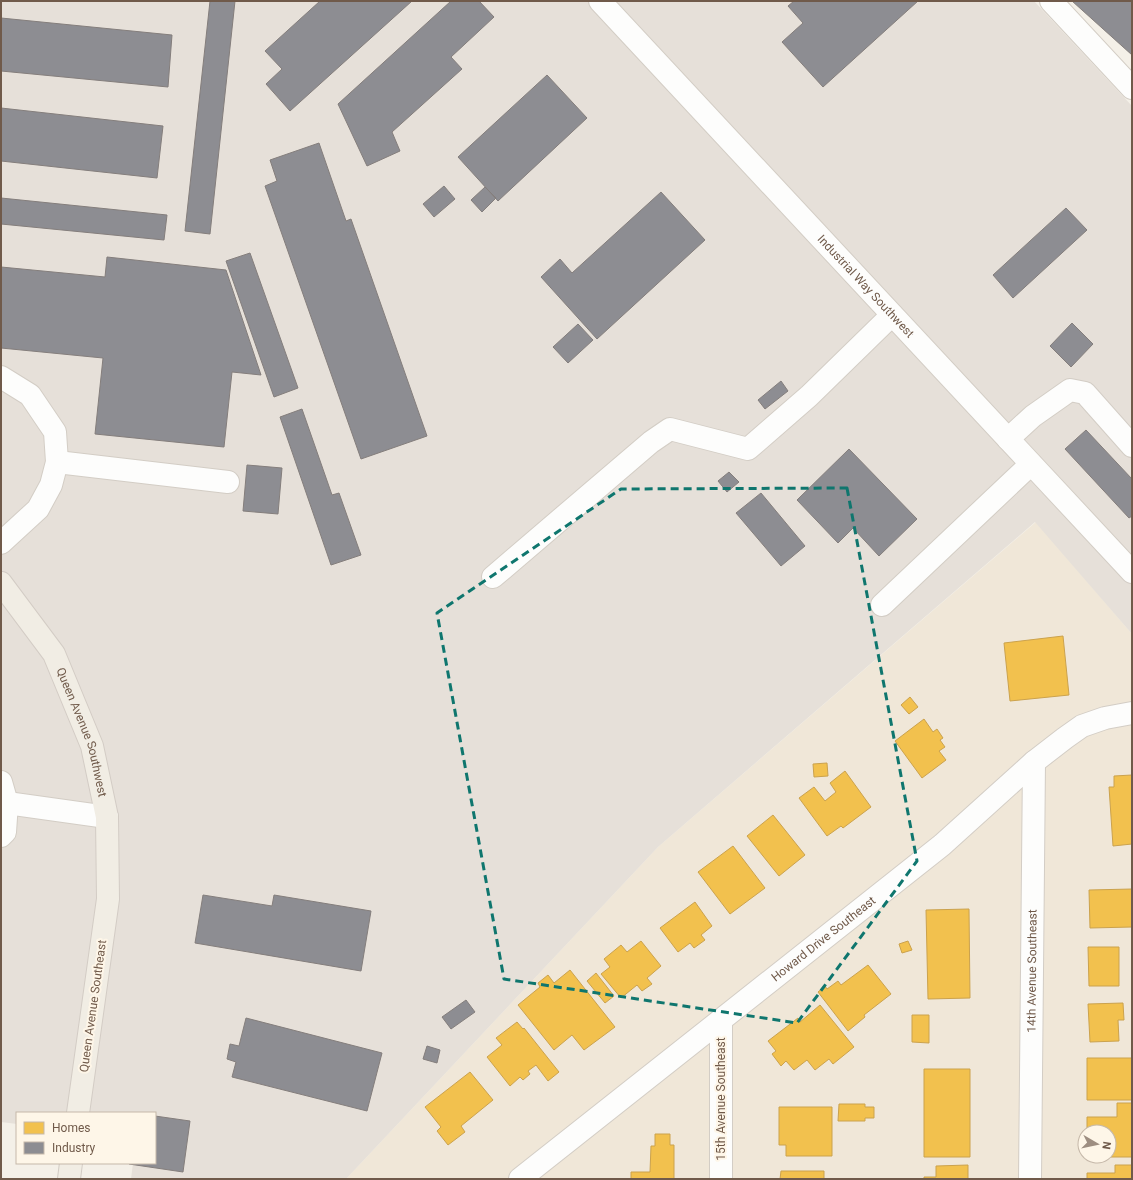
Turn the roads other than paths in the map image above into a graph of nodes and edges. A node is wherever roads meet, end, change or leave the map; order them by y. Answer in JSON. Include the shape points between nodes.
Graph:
{"nodes":[{"id":1,"x":600,"y":1,"type":"edge"},
{"id":2,"x":1051,"y":1,"type":"edge"},
{"id":3,"x":1132,"y":88,"type":"edge"},
{"id":4,"x":892,"y":315,"type":"junction"},
{"id":5,"x":1,"y":377,"type":"edge"},
{"id":6,"x":1008,"y":439,"type":"junction"},
{"id":7,"x":1132,"y":446,"type":"edge"},
{"id":8,"x":57,"y":462,"type":"junction"},
{"id":9,"x":1031,"y":464,"type":"junction"},
{"id":10,"x":228,"y":482,"type":"dead end"},
{"id":11,"x":1,"y":543,"type":"edge"},
{"id":12,"x":1132,"y":572,"type":"edge"},
{"id":13,"x":493,"y":577,"type":"dead end"},
{"id":14,"x":1,"y":583,"type":"edge"},
{"id":15,"x":882,"y":605,"type":"dead end"},
{"id":16,"x":1132,"y":713,"type":"edge"},
{"id":17,"x":1034,"y":762,"type":"junction"},
{"id":18,"x":1,"y":782,"type":"edge"},
{"id":19,"x":7,"y":803,"type":"junction"},
{"id":20,"x":107,"y":817,"type":"junction"},
{"id":21,"x":1,"y":836,"type":"edge"},
{"id":22,"x":108,"y":899,"type":"joint"},
{"id":23,"x":721,"y":1020,"type":"junction"},
{"id":24,"x":78,"y":1112,"type":"edge"},
{"id":25,"x":71,"y":1164,"type":"edge"},
{"id":26,"x":68,"y":1179,"type":"edge"},
{"id":27,"x":520,"y":1179,"type":"edge"},
{"id":28,"x":721,"y":1179,"type":"edge"},
{"id":29,"x":1030,"y":1179,"type":"edge"}],
"edges":[{"from":1,"to":4,"type":"street","name":"Industrial Way Southwest"},
{"from":2,"to":3,"type":"street"},
{"from":4,"to":6,"type":"street","name":"Industrial Way Southwest"},
{"from":4,"to":13,"type":"street","via":[[809,396],[748,449],[670,429],[651,442]]},
{"from":5,"to":8,"type":"street","via":[[30,396],[55,432]]},
{"from":6,"to":7,"type":"street","via":[[1033,416],[1070,390],[1085,393]]},
{"from":6,"to":9,"type":"street","name":"Industrial Way Southwest"},
{"from":8,"to":10,"type":"street"},
{"from":8,"to":11,"type":"street","via":[[51,485],[38,509]]},
{"from":9,"to":12,"type":"street","name":"Industrial Way Southwest"},
{"from":9,"to":15,"type":"street"},
{"from":14,"to":20,"type":"main road","name":"Queen Avenue Southwest","via":[[54,654],[92,746]]},
{"from":16,"to":17,"type":"street","name":"Howard Drive Southeast","via":[[1082,726]]},
{"from":17,"to":23,"type":"street","name":"Howard Drive Southeast","via":[[942,845]]},
{"from":17,"to":29,"type":"street","name":"14th Avenue Southeast"},
{"from":18,"to":19,"type":"street"},
{"from":19,"to":20,"type":"street"},
{"from":19,"to":21,"type":"street","via":[[5,832]]},
{"from":20,"to":22,"type":"main road","name":"Queen Avenue Southwest"},
{"from":22,"to":24,"type":"main road","name":"Queen Avenue Southeast"},
{"from":23,"to":27,"type":"street","name":"Howard Drive Southeast"},
{"from":23,"to":28,"type":"street","name":"15th Avenue Southeast"},
{"from":25,"to":26,"type":"main road"}]}
